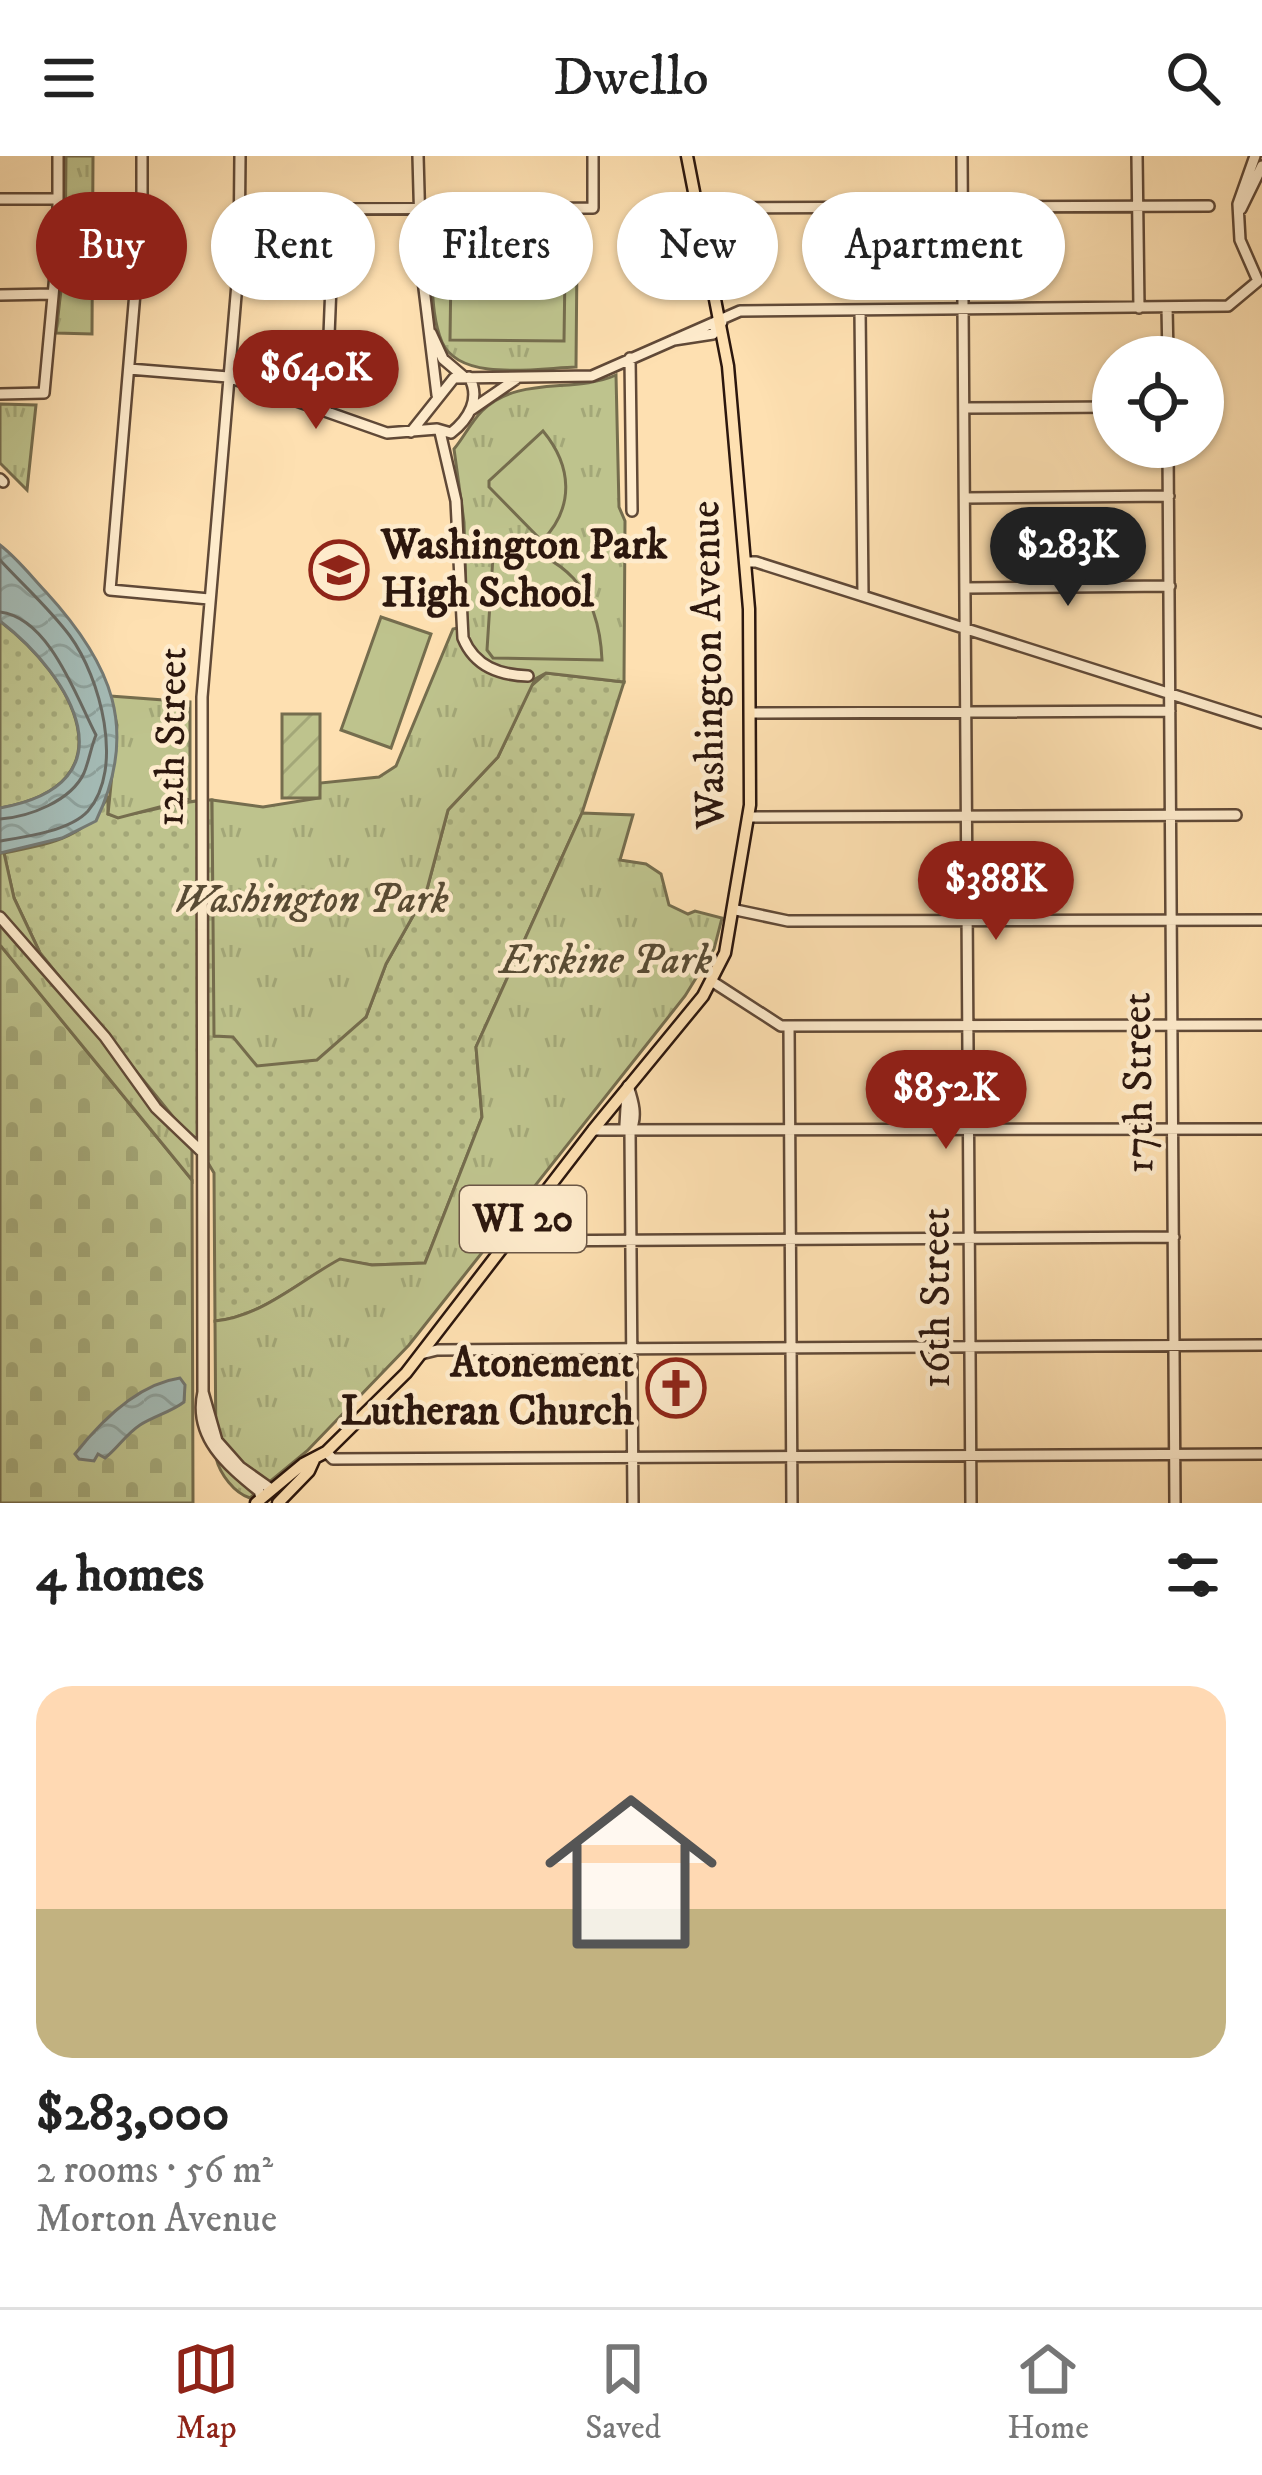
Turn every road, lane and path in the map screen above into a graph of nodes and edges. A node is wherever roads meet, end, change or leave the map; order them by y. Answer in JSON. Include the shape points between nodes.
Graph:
{"nodes":[{"id":1,"x":58,"y":156,"type":"edge"},
{"id":2,"x":142,"y":156,"type":"edge"},
{"id":3,"x":239,"y":156,"type":"edge"},
{"id":4,"x":418,"y":156,"type":"edge"},
{"id":5,"x":592,"y":156,"type":"edge"},
{"id":6,"x":687,"y":156,"type":"edge"},
{"id":7,"x":962,"y":156,"type":"edge"},
{"id":8,"x":1137,"y":156,"type":"edge"},
{"id":9,"x":1255,"y":156,"type":"edge"},
{"id":10,"x":1262,"y":166,"type":"edge"},
{"id":11,"x":58,"y":192,"type":"edge"},
{"id":12,"x":240,"y":192,"type":"edge"},
{"id":13,"x":418,"y":192,"type":"edge"},
{"id":14,"x":593,"y":192,"type":"edge"},
{"id":15,"x":695,"y":192,"type":"edge"},
{"id":16,"x":962,"y":192,"type":"edge"},
{"id":17,"x":0,"y":199,"type":"edge"},
{"id":18,"x":36,"y":199,"type":"edge"},
{"id":19,"x":1065,"y":205,"type":"edge"},
{"id":20,"x":1138,"y":205,"type":"junction"},
{"id":21,"x":1209,"y":206,"type":"dead end"},
{"id":22,"x":1239,"y":214,"type":"junction"},
{"id":23,"x":1260,"y":281,"type":"edge"},
{"id":24,"x":36,"y":294,"type":"edge"},
{"id":25,"x":0,"y":295,"type":"edge"},
{"id":26,"x":52,"y":300,"type":"edge"},
{"id":27,"x":233,"y":300,"type":"edge"},
{"id":28,"x":330,"y":300,"type":"edge"},
{"id":29,"x":424,"y":300,"type":"edge"},
{"id":30,"x":720,"y":300,"type":"edge"},
{"id":31,"x":963,"y":300,"type":"edge"},
{"id":32,"x":1167,"y":307,"type":"junction"},
{"id":33,"x":1139,"y":308,"type":"junction"},
{"id":34,"x":963,"y":309,"type":"junction"},
{"id":35,"x":860,"y":310,"type":"junction"},
{"id":36,"x":425,"y":317,"type":"junction"},
{"id":37,"x":724,"y":318,"type":"junction"},
{"id":38,"x":1168,"y":336,"type":"edge"},
{"id":39,"x":630,"y":358,"type":"junction"},
{"id":40,"x":129,"y":369,"type":"junction"},
{"id":41,"x":466,"y":376,"type":"junction"},
{"id":42,"x":228,"y":377,"type":"junction"},
{"id":43,"x":516,"y":379,"type":"junction"},
{"id":44,"x":0,"y":394,"type":"edge"},
{"id":45,"x":437,"y":400,"type":"junction"},
{"id":46,"x":1092,"y":407,"type":"edge"},
{"id":47,"x":964,"y":408,"type":"junction"},
{"id":48,"x":326,"y":411,"type":"junction"},
{"id":49,"x":470,"y":411,"type":"junction"},
{"id":50,"x":457,"y":428,"type":"junction"},
{"id":51,"x":438,"y":431,"type":"junction"},
{"id":52,"x":411,"y":432,"type":"junction"},
{"id":53,"x":449,"y":465,"type":"junction"},
{"id":54,"x":1168,"y":468,"type":"edge"},
{"id":55,"x":1169,"y":496,"type":"junction"},
{"id":56,"x":965,"y":498,"type":"junction"},
{"id":57,"x":632,"y":511,"type":"dead end"},
{"id":58,"x":746,"y":562,"type":"junction"},
{"id":59,"x":1170,"y":586,"type":"junction"},
{"id":60,"x":966,"y":588,"type":"junction"},
{"id":61,"x":863,"y":596,"type":"junction"},
{"id":62,"x":209,"y":599,"type":"junction"},
{"id":63,"x":966,"y":628,"type":"junction"},
{"id":64,"x":529,"y":676,"type":"dead end"},
{"id":65,"x":1171,"y":694,"type":"junction"},
{"id":66,"x":1170,"y":711,"type":"junction"},
{"id":67,"x":967,"y":712,"type":"junction"},
{"id":68,"x":750,"y":713,"type":"junction"},
{"id":69,"x":1262,"y":723,"type":"edge"},
{"id":70,"x":1236,"y":814,"type":"dead end"},
{"id":71,"x":967,"y":815,"type":"junction"},
{"id":72,"x":1171,"y":816,"type":"junction"},
{"id":73,"x":748,"y":817,"type":"junction"},
{"id":74,"x":736,"y":910,"type":"junction"},
{"id":75,"x":0,"y":917,"type":"edge"},
{"id":76,"x":968,"y":920,"type":"junction"},
{"id":77,"x":1262,"y":920,"type":"edge"},
{"id":78,"x":1170,"y":921,"type":"junction"},
{"id":79,"x":712,"y":982,"type":"junction"},
{"id":80,"x":1262,"y":1024,"type":"edge"},
{"id":81,"x":968,"y":1025,"type":"junction"},
{"id":82,"x":788,"y":1026,"type":"junction"},
{"id":83,"x":1171,"y":1026,"type":"junction"},
{"id":84,"x":628,"y":1086,"type":"junction"},
{"id":85,"x":969,"y":1129,"type":"junction"},
{"id":86,"x":1262,"y":1129,"type":"edge"},
{"id":87,"x":592,"y":1130,"type":"junction"},
{"id":88,"x":789,"y":1130,"type":"junction"},
{"id":89,"x":1172,"y":1130,"type":"junction"},
{"id":90,"x":631,"y":1131,"type":"junction"},
{"id":91,"x":201,"y":1150,"type":"junction"},
{"id":92,"x":1174,"y":1237,"type":"junction"},
{"id":93,"x":969,"y":1238,"type":"junction"},
{"id":94,"x":790,"y":1239,"type":"junction"},
{"id":95,"x":631,"y":1240,"type":"junction"},
{"id":96,"x":507,"y":1241,"type":"junction"},
{"id":97,"x":1174,"y":1345,"type":"junction"},
{"id":98,"x":970,"y":1346,"type":"junction"},
{"id":99,"x":1262,"y":1346,"type":"edge"},
{"id":100,"x":632,"y":1348,"type":"junction"},
{"id":101,"x":790,"y":1348,"type":"junction"},
{"id":102,"x":421,"y":1354,"type":"junction"},
{"id":103,"x":326,"y":1451,"type":"junction"},
{"id":104,"x":1175,"y":1454,"type":"junction"},
{"id":105,"x":1262,"y":1454,"type":"edge"},
{"id":106,"x":970,"y":1455,"type":"junction"},
{"id":107,"x":791,"y":1456,"type":"junction"},
{"id":108,"x":633,"y":1457,"type":"junction"},
{"id":109,"x":267,"y":1499,"type":"edge"},
{"id":110,"x":633,"y":1503,"type":"edge"},
{"id":111,"x":791,"y":1503,"type":"edge"},
{"id":112,"x":971,"y":1503,"type":"edge"},
{"id":113,"x":1175,"y":1503,"type":"edge"}],
"edges":[{"from":1,"to":11,"type":"street"},
{"from":2,"to":40,"type":"street"},
{"from":3,"to":12,"type":"street","name":"12th Street"},
{"from":4,"to":13,"type":"street"},
{"from":5,"to":14,"type":"street"},
{"from":6,"to":15,"type":"main road","name":"Washington Avenue","number":"WI 20"},
{"from":7,"to":16,"type":"street","name":"16th Street"},
{"from":8,"to":20,"type":"street"},
{"from":9,"to":22,"type":"street"},
{"from":10,"to":22,"type":"street"},
{"from":17,"to":18,"type":"street"},
{"from":19,"to":20,"type":"street"},
{"from":20,"to":21,"type":"street"},
{"from":20,"to":33,"type":"street"},
{"from":22,"to":23,"type":"street","via":[[1244,255]]},
{"from":23,"to":32,"type":"street","via":[[1232,305]]},
{"from":24,"to":25,"type":"street"},
{"from":26,"to":44,"type":"street","via":[[44,393]]},
{"from":27,"to":42,"type":"street","name":"12th Street"},
{"from":28,"to":48,"type":"street"},
{"from":29,"to":36,"type":"street"},
{"from":30,"to":37,"type":"main road","name":"Washington Avenue","number":"WI 20"},
{"from":31,"to":34,"type":"street","name":"16th Street"},
{"from":32,"to":33,"type":"street"},
{"from":32,"to":38,"type":"street"},
{"from":33,"to":34,"type":"street"},
{"from":34,"to":35,"type":"street"},
{"from":34,"to":47,"type":"street","name":"16th Street"},
{"from":35,"to":37,"type":"street"},
{"from":35,"to":61,"type":"street"},
{"from":36,"to":41,"type":"street","via":[[443,359]]},
{"from":36,"to":45,"type":"street"},
{"from":37,"to":39,"type":"street"},
{"from":37,"to":58,"type":"main road","name":"Washington Avenue","number":"WI 20"},
{"from":39,"to":43,"type":"street","via":[[592,376]]},
{"from":39,"to":57,"type":"street"},
{"from":40,"to":42,"type":"street"},
{"from":40,"to":62,"type":"street","via":[[110,590]]},
{"from":41,"to":43,"type":"street"},
{"from":41,"to":45,"type":"street","via":[[451,380]]},
{"from":41,"to":49,"type":"street","via":[[475,391]]},
{"from":42,"to":48,"type":"street"},
{"from":42,"to":62,"type":"street","name":"12th Street"},
{"from":43,"to":49,"type":"street"},
{"from":45,"to":51,"type":"street"},
{"from":45,"to":52,"type":"street"},
{"from":46,"to":47,"type":"street"},
{"from":47,"to":56,"type":"street","name":"16th Street"},
{"from":48,"to":52,"type":"street","via":[[387,433]]},
{"from":49,"to":50,"type":"street"},
{"from":50,"to":51,"type":"street"},
{"from":50,"to":53,"type":"street"},
{"from":51,"to":52,"type":"street"},
{"from":51,"to":53,"type":"street"},
{"from":53,"to":64,"type":"street","via":[[467,648],[500,673]]},
{"from":54,"to":55,"type":"street","name":"17th Street"},
{"from":55,"to":56,"type":"street"},
{"from":55,"to":59,"type":"street","name":"17th Street"},
{"from":56,"to":60,"type":"street","name":"16th Street"},
{"from":58,"to":61,"type":"street"},
{"from":58,"to":68,"type":"main road","name":"Washington Avenue","number":"WI 20"},
{"from":59,"to":60,"type":"street"},
{"from":59,"to":65,"type":"street","name":"17th Street"},
{"from":60,"to":63,"type":"street","name":"16th Street"},
{"from":61,"to":63,"type":"street"},
{"from":62,"to":91,"type":"street","name":"12th Street"},
{"from":63,"to":65,"type":"street"},
{"from":63,"to":67,"type":"street","name":"16th Street"},
{"from":65,"to":66,"type":"street","name":"17th Street"},
{"from":65,"to":69,"type":"street"},
{"from":66,"to":67,"type":"street"},
{"from":66,"to":72,"type":"street","name":"17th Street"},
{"from":67,"to":68,"type":"street"},
{"from":67,"to":71,"type":"street","name":"16th Street"},
{"from":68,"to":73,"type":"main road","name":"Washington Avenue","number":"WI 20"},
{"from":70,"to":72,"type":"street"},
{"from":71,"to":72,"type":"street"},
{"from":71,"to":73,"type":"street"},
{"from":71,"to":76,"type":"street","name":"16th Street"},
{"from":72,"to":78,"type":"street","name":"17th Street"},
{"from":73,"to":74,"type":"main road","name":"Washington Avenue","number":"WI 20"},
{"from":74,"to":76,"type":"street","via":[[788,921]]},
{"from":74,"to":79,"type":"main road","name":"Washington Avenue","number":"WI 20"},
{"from":75,"to":91,"type":"street","via":[[156,1108]]},
{"from":76,"to":78,"type":"street"},
{"from":76,"to":81,"type":"street","name":"16th Street"},
{"from":77,"to":78,"type":"street"},
{"from":78,"to":83,"type":"street","name":"17th Street"},
{"from":79,"to":82,"type":"street"},
{"from":79,"to":84,"type":"main road","name":"Washington Avenue","number":"WI 20"},
{"from":80,"to":83,"type":"street"},
{"from":81,"to":82,"type":"street"},
{"from":81,"to":83,"type":"street"},
{"from":81,"to":85,"type":"street","name":"16th Street"},
{"from":82,"to":88,"type":"street"},
{"from":83,"to":89,"type":"street","name":"17th Street"},
{"from":84,"to":87,"type":"main road","name":"Washington Avenue","number":"WI 20"},
{"from":84,"to":90,"type":"street"},
{"from":85,"to":88,"type":"street"},
{"from":85,"to":89,"type":"street"},
{"from":85,"to":93,"type":"street","name":"16th Street"},
{"from":86,"to":89,"type":"street"},
{"from":87,"to":90,"type":"street"},
{"from":87,"to":96,"type":"main road","name":"Washington Avenue","number":"WI 20"},
{"from":88,"to":90,"type":"street"},
{"from":88,"to":94,"type":"street"},
{"from":89,"to":92,"type":"street","name":"17th Street"},
{"from":90,"to":95,"type":"street"},
{"from":91,"to":109,"type":"street","name":"12th Street","via":[[203,1392],[217,1441]]},
{"from":92,"to":93,"type":"street"},
{"from":92,"to":97,"type":"street","name":"17th Street"},
{"from":93,"to":94,"type":"street"},
{"from":93,"to":98,"type":"street","name":"16th Street"},
{"from":94,"to":95,"type":"street"},
{"from":94,"to":101,"type":"street"},
{"from":95,"to":96,"type":"street"},
{"from":95,"to":100,"type":"street"},
{"from":96,"to":102,"type":"main road","name":"Washington Avenue","number":"WI 20"},
{"from":97,"to":98,"type":"street"},
{"from":97,"to":99,"type":"street"},
{"from":97,"to":104,"type":"street","name":"17th Street"},
{"from":98,"to":101,"type":"street"},
{"from":98,"to":106,"type":"street","name":"16th Street"},
{"from":100,"to":101,"type":"street"},
{"from":100,"to":102,"type":"street"},
{"from":100,"to":108,"type":"street"},
{"from":101,"to":107,"type":"street"},
{"from":102,"to":103,"type":"main road","name":"Washington Avenue","number":"WI 20"},
{"from":103,"to":108,"type":"street","via":[[333,1459]]},
{"from":103,"to":109,"type":"main road","name":"Washington Avenue","number":"WI 20"},
{"from":104,"to":105,"type":"street"},
{"from":104,"to":106,"type":"street"},
{"from":104,"to":113,"type":"street","name":"17th Street"},
{"from":106,"to":107,"type":"street"},
{"from":106,"to":112,"type":"street","name":"16th Street"},
{"from":107,"to":108,"type":"street"},
{"from":107,"to":111,"type":"street"},
{"from":108,"to":110,"type":"street"}]}
